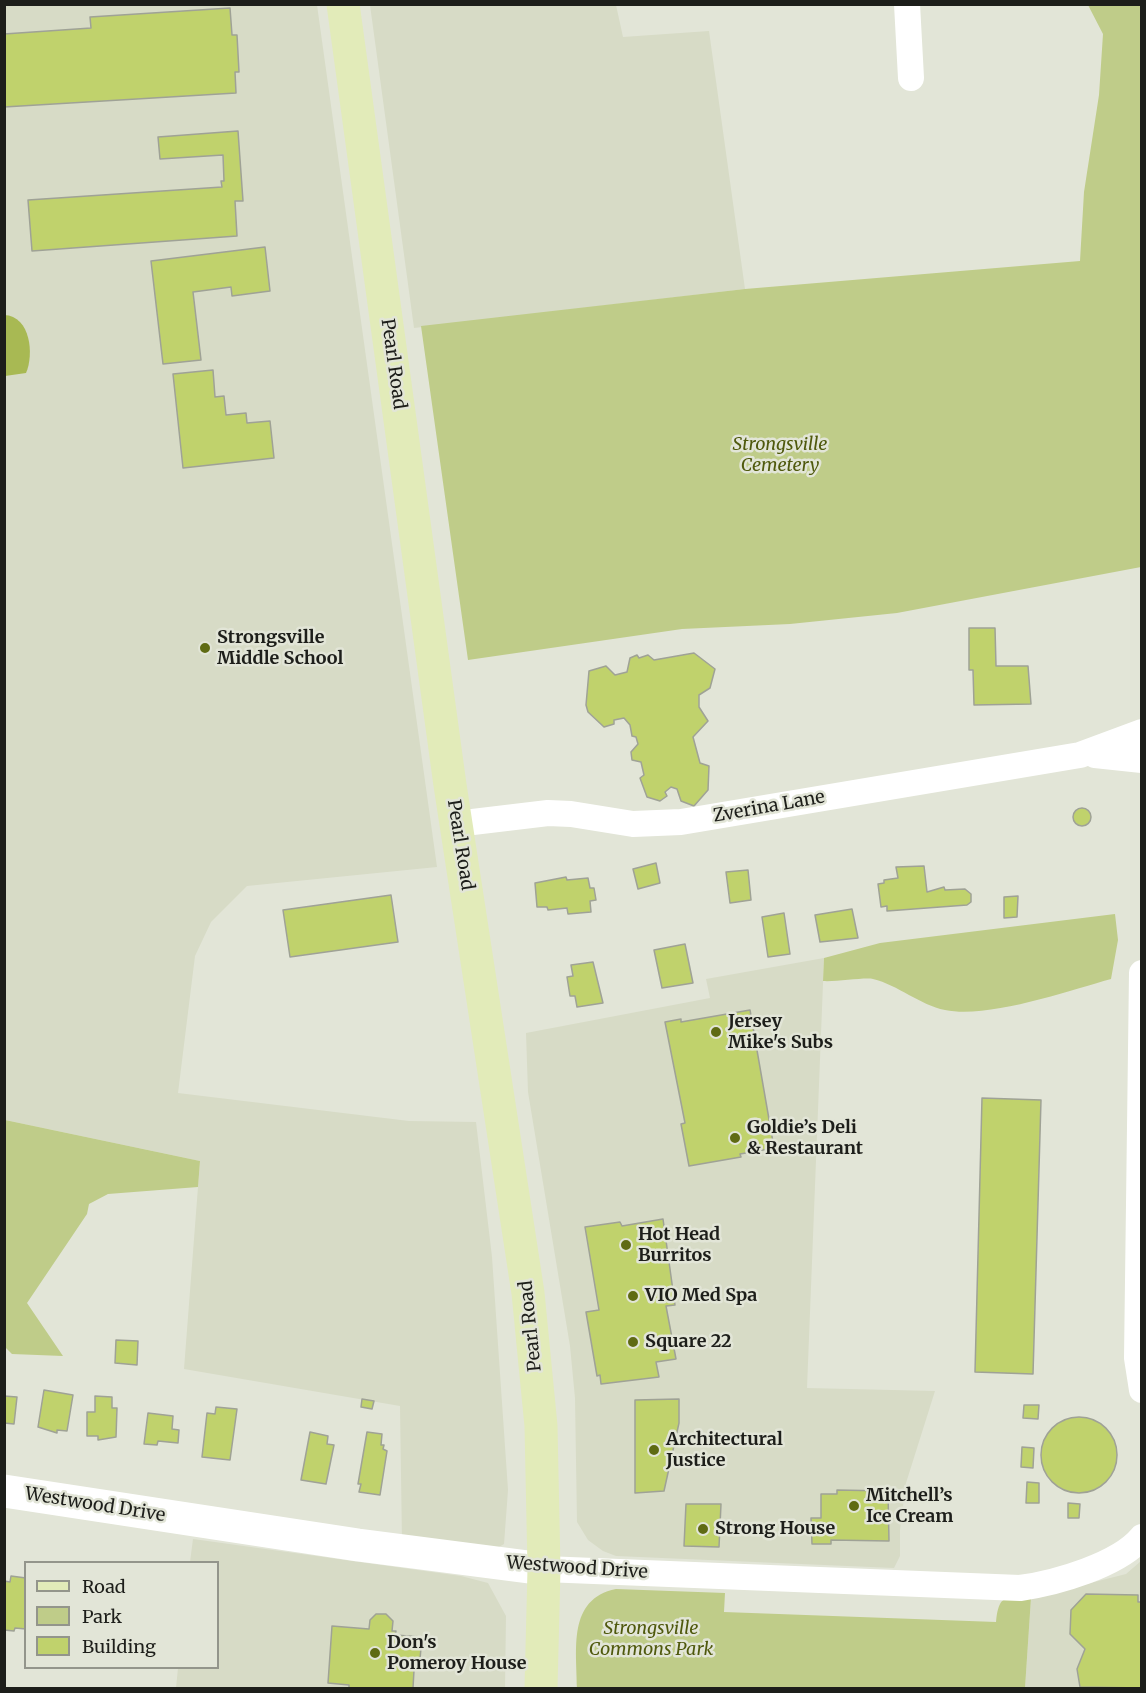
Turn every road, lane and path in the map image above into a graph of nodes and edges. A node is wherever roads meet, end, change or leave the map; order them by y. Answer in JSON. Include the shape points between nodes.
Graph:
{"nodes":[{"id":1,"x":343,"y":4,"type":"edge"},
{"id":2,"x":907,"y":4,"type":"edge"},
{"id":3,"x":911,"y":78,"type":"dead end"},
{"id":4,"x":1142,"y":732,"type":"edge"},
{"id":5,"x":1080,"y":755,"type":"junction"},
{"id":6,"x":1142,"y":760,"type":"edge"},
{"id":7,"x":456,"y":824,"type":"junction"},
{"id":8,"x":1142,"y":973,"type":"edge"},
{"id":9,"x":1142,"y":1390,"type":"edge"},
{"id":10,"x":4,"y":1491,"type":"edge"},
{"id":11,"x":1142,"y":1537,"type":"edge"},
{"id":12,"x":544,"y":1569,"type":"junction"},
{"id":13,"x":541,"y":1689,"type":"edge"}],
"edges":[{"from":1,"to":7,"type":"main road","name":"Pearl Road"},
{"from":2,"to":3,"type":"street"},
{"from":4,"to":5,"type":"street","name":"Zverina Lane"},
{"from":5,"to":6,"type":"street","name":"Zverina Lane"},
{"from":5,"to":7,"type":"street","name":"Zverina Lane","via":[[681,822],[633,824],[548,813]]},
{"from":7,"to":12,"type":"main road","name":"Pearl Road","via":[[528,1293],[541,1426]]},
{"from":8,"to":9,"type":"street","via":[[1137,1358]]},
{"from":10,"to":12,"type":"street","name":"Westwood Drive"},
{"from":11,"to":12,"type":"street","name":"Westwood Drive","via":[[1112,1559],[1020,1588]]},
{"from":12,"to":13,"type":"main road","name":"Pearl Road"}]}
